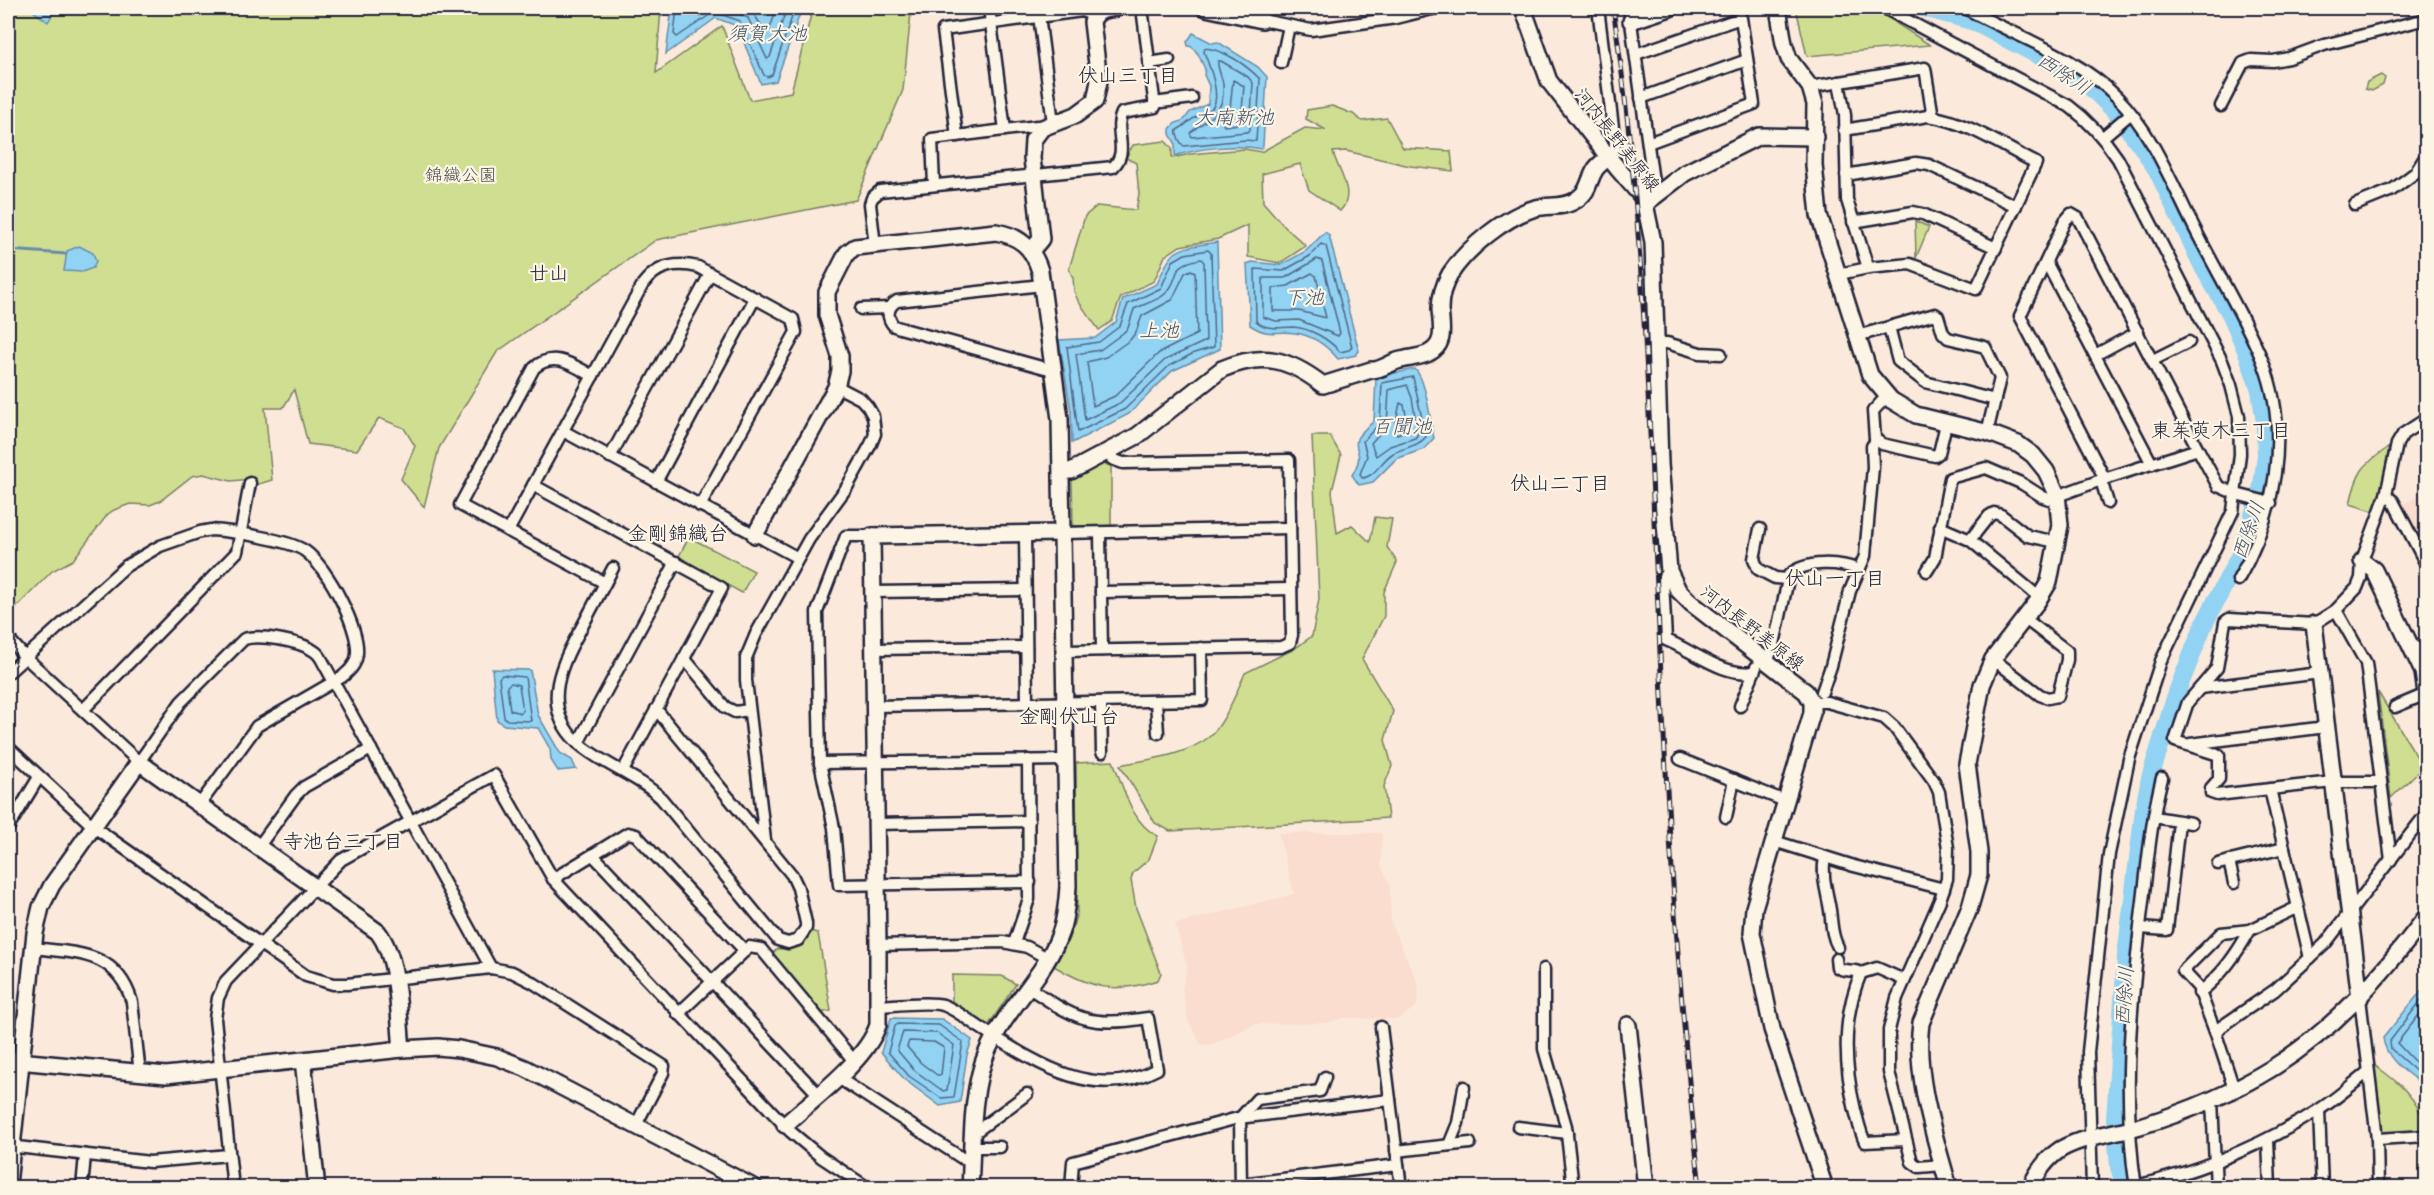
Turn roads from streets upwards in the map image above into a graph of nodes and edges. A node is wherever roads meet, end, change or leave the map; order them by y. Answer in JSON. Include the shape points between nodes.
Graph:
{"nodes":[{"id":1,"x":989,"y":8,"type":"edge"},
{"id":2,"x":1117,"y":8,"type":"edge"},
{"id":3,"x":1142,"y":8,"type":"edge"},
{"id":4,"x":1206,"y":8,"type":"edge"},
{"id":5,"x":1436,"y":8,"type":"edge"},
{"id":6,"x":1523,"y":8,"type":"edge"},
{"id":7,"x":1598,"y":8,"type":"edge"},
{"id":8,"x":1670,"y":8,"type":"edge"},
{"id":9,"x":1778,"y":8,"type":"edge"},
{"id":10,"x":1884,"y":8,"type":"edge"},
{"id":11,"x":1965,"y":8,"type":"edge"},
{"id":12,"x":1086,"y":11,"type":"edge"},
{"id":13,"x":1039,"y":12,"type":"edge"},
{"id":14,"x":1261,"y":14,"type":"edge"},
{"id":15,"x":1630,"y":14,"type":"edge"},
{"id":16,"x":2427,"y":19,"type":"edge"},
{"id":17,"x":991,"y":23,"type":"junction"},
{"id":18,"x":1289,"y":26,"type":"junction"},
{"id":19,"x":1636,"y":54,"type":"junction"},
{"id":20,"x":1168,"y":60,"type":"dead end"},
{"id":21,"x":1747,"y":60,"type":"junction"},
{"id":22,"x":1149,"y":63,"type":"junction"},
{"id":23,"x":1281,"y":63,"type":"dead end"},
{"id":24,"x":1839,"y":82,"type":"junction"},
{"id":25,"x":1810,"y":87,"type":"junction"},
{"id":26,"x":1192,"y":98,"type":"dead end"},
{"id":27,"x":1641,"y":98,"type":"junction"},
{"id":28,"x":1154,"y":102,"type":"junction"},
{"id":29,"x":2221,"y":106,"type":"dead end"},
{"id":30,"x":2129,"y":115,"type":"junction"},
{"id":31,"x":1933,"y":117,"type":"junction"},
{"id":32,"x":1048,"y":126,"type":"junction"},
{"id":33,"x":1005,"y":130,"type":"junction"},
{"id":34,"x":1844,"y":130,"type":"junction"},
{"id":35,"x":957,"y":136,"type":"junction"},
{"id":36,"x":2105,"y":136,"type":"junction"},
{"id":37,"x":1815,"y":137,"type":"junction"},
{"id":38,"x":1648,"y":143,"type":"junction"},
{"id":39,"x":2427,"y":156,"type":"edge"},
{"id":40,"x":1609,"y":157,"type":"junction"},
{"id":41,"x":1035,"y":175,"type":"junction"},
{"id":42,"x":1846,"y":175,"type":"junction"},
{"id":43,"x":934,"y":185,"type":"junction"},
{"id":44,"x":1650,"y":200,"type":"junction"},
{"id":45,"x":2355,"y":205,"type":"dead end"},
{"id":46,"x":2016,"y":206,"type":"junction"},
{"id":47,"x":1853,"y":222,"type":"junction"},
{"id":48,"x":875,"y":244,"type":"junction"},
{"id":49,"x":1996,"y":248,"type":"junction"},
{"id":50,"x":1031,"y":251,"type":"junction"},
{"id":51,"x":2046,"y":262,"type":"junction"},
{"id":52,"x":1869,"y":268,"type":"junction"},
{"id":53,"x":710,"y":274,"type":"junction"},
{"id":54,"x":1839,"y":274,"type":"junction"},
{"id":55,"x":1042,"y":285,"type":"junction"},
{"id":56,"x":755,"y":298,"type":"junction"},
{"id":57,"x":890,"y":308,"type":"junction"},
{"id":58,"x":861,"y":309,"type":"dead end"},
{"id":59,"x":1889,"y":327,"type":"junction"},
{"id":60,"x":2138,"y":333,"type":"junction"},
{"id":61,"x":1857,"y":336,"type":"junction"},
{"id":62,"x":2190,"y":342,"type":"dead end"},
{"id":63,"x":1657,"y":343,"type":"junction"},
{"id":64,"x":1721,"y":354,"type":"dead end"},
{"id":65,"x":2095,"y":355,"type":"junction"},
{"id":66,"x":2152,"y":360,"type":"junction"},
{"id":67,"x":1053,"y":368,"type":"junction"},
{"id":68,"x":593,"y":376,"type":"junction"},
{"id":69,"x":836,"y":386,"type":"junction"},
{"id":70,"x":1887,"y":396,"type":"junction"},
{"id":71,"x":1995,"y":400,"type":"junction"},
{"id":72,"x":2427,"y":419,"type":"edge"},
{"id":73,"x":1946,"y":424,"type":"junction"},
{"id":74,"x":563,"y":431,"type":"junction"},
{"id":75,"x":1988,"y":433,"type":"junction"},
{"id":76,"x":1876,"y":441,"type":"junction"},
{"id":77,"x":2199,"y":449,"type":"junction"},
{"id":78,"x":1107,"y":452,"type":"junction"},
{"id":79,"x":610,"y":457,"type":"junction"},
{"id":80,"x":2152,"y":464,"type":"junction"},
{"id":81,"x":1062,"y":471,"type":"junction"},
{"id":82,"x":2103,"y":479,"type":"junction"},
{"id":83,"x":656,"y":482,"type":"junction"},
{"id":84,"x":250,"y":483,"type":"dead end"},
{"id":85,"x":533,"y":485,"type":"junction"},
{"id":86,"x":2237,"y":494,"type":"junction"},
{"id":87,"x":2057,"y":495,"type":"junction"},
{"id":88,"x":2386,"y":495,"type":"junction"},
{"id":89,"x":2268,"y":502,"type":"junction"},
{"id":90,"x":2108,"y":503,"type":"dead end"},
{"id":91,"x":700,"y":506,"type":"junction"},
{"id":92,"x":1940,"y":527,"type":"junction"},
{"id":93,"x":1290,"y":528,"type":"junction"},
{"id":94,"x":1760,"y":529,"type":"dead end"},
{"id":95,"x":508,"y":531,"type":"junction"},
{"id":96,"x":1063,"y":533,"type":"junction"},
{"id":97,"x":1100,"y":533,"type":"junction"},
{"id":98,"x":1025,"y":534,"type":"junction"},
{"id":99,"x":240,"y":535,"type":"junction"},
{"id":100,"x":755,"y":536,"type":"junction"},
{"id":101,"x":872,"y":536,"type":"junction"},
{"id":102,"x":1970,"y":540,"type":"junction"},
{"id":103,"x":2057,"y":542,"type":"junction"},
{"id":104,"x":798,"y":558,"type":"junction"},
{"id":105,"x":2362,"y":561,"type":"junction"},
{"id":106,"x":676,"y":562,"type":"junction"},
{"id":107,"x":2427,"y":564,"type":"edge"},
{"id":108,"x":613,"y":568,"type":"dead end"},
{"id":109,"x":1859,"y":570,"type":"junction"},
{"id":110,"x":1927,"y":570,"type":"dead end"},
{"id":111,"x":1669,"y":571,"type":"junction"},
{"id":112,"x":1787,"y":579,"type":"junction"},
{"id":113,"x":2238,"y":580,"type":"dead end"},
{"id":114,"x":605,"y":583,"type":"junction"},
{"id":115,"x":1291,"y":588,"type":"junction"},
{"id":116,"x":1025,"y":590,"type":"junction"},
{"id":117,"x":873,"y":592,"type":"junction"},
{"id":118,"x":1101,"y":592,"type":"junction"},
{"id":119,"x":2040,"y":598,"type":"junction"},
{"id":120,"x":2336,"y":610,"type":"junction"},
{"id":121,"x":2025,"y":618,"type":"junction"},
{"id":122,"x":2314,"y":624,"type":"junction"},
{"id":123,"x":8,"y":638,"type":"edge"},
{"id":124,"x":2427,"y":641,"type":"edge"},
{"id":125,"x":1026,"y":647,"type":"junction"},
{"id":126,"x":1201,"y":648,"type":"junction"},
{"id":127,"x":873,"y":649,"type":"junction"},
{"id":128,"x":1102,"y":650,"type":"junction"},
{"id":129,"x":1065,"y":651,"type":"junction"},
{"id":130,"x":2412,"y":651,"type":"junction"},
{"id":131,"x":25,"y":657,"type":"junction"},
{"id":132,"x":684,"y":658,"type":"junction"},
{"id":133,"x":1993,"y":659,"type":"junction"},
{"id":134,"x":1760,"y":664,"type":"junction"},
{"id":135,"x":8,"y":673,"type":"edge"},
{"id":136,"x":2319,"y":673,"type":"junction"},
{"id":137,"x":334,"y":681,"type":"junction"},
{"id":138,"x":2200,"y":688,"type":"junction"},
{"id":139,"x":2427,"y":693,"type":"edge"},
{"id":140,"x":1817,"y":697,"type":"junction"},
{"id":141,"x":1156,"y":701,"type":"junction"},
{"id":142,"x":1101,"y":702,"type":"junction"},
{"id":143,"x":1027,"y":703,"type":"junction"},
{"id":144,"x":1066,"y":703,"type":"junction"},
{"id":145,"x":874,"y":706,"type":"junction"},
{"id":146,"x":1740,"y":706,"type":"dead end"},
{"id":147,"x":2395,"y":707,"type":"dead end"},
{"id":148,"x":83,"y":710,"type":"junction"},
{"id":149,"x":656,"y":710,"type":"junction"},
{"id":150,"x":749,"y":710,"type":"junction"},
{"id":151,"x":2326,"y":727,"type":"junction"},
{"id":152,"x":1158,"y":733,"type":"dead end"},
{"id":153,"x":578,"y":743,"type":"junction"},
{"id":154,"x":2186,"y":744,"type":"junction"},
{"id":155,"x":8,"y":747,"type":"edge"},
{"id":156,"x":371,"y":749,"type":"junction"},
{"id":157,"x":1102,"y":752,"type":"dead end"},
{"id":158,"x":1680,"y":759,"type":"dead end"},
{"id":159,"x":1028,"y":760,"type":"junction"},
{"id":160,"x":1066,"y":760,"type":"junction"},
{"id":161,"x":139,"y":762,"type":"junction"},
{"id":162,"x":875,"y":762,"type":"junction"},
{"id":163,"x":820,"y":763,"type":"junction"},
{"id":164,"x":622,"y":771,"type":"junction"},
{"id":165,"x":39,"y":777,"type":"junction"},
{"id":166,"x":2162,"y":778,"type":"dead end"},
{"id":167,"x":1734,"y":780,"type":"junction"},
{"id":168,"x":2333,"y":782,"type":"junction"},
{"id":169,"x":2381,"y":782,"type":"junction"},
{"id":170,"x":2270,"y":789,"type":"junction"},
{"id":171,"x":1785,"y":801,"type":"junction"},
{"id":172,"x":200,"y":804,"type":"junction"},
{"id":173,"x":761,"y":811,"type":"junction"},
{"id":174,"x":2427,"y":814,"type":"edge"},
{"id":175,"x":2154,"y":817,"type":"junction"},
{"id":176,"x":1726,"y":818,"type":"dead end"},
{"id":177,"x":747,"y":819,"type":"junction"},
{"id":178,"x":410,"y":820,"type":"junction"},
{"id":179,"x":1029,"y":821,"type":"junction"},
{"id":180,"x":876,"y":824,"type":"junction"},
{"id":181,"x":8,"y":825,"type":"edge"},
{"id":182,"x":93,"y":826,"type":"junction"},
{"id":183,"x":1774,"y":841,"type":"junction"},
{"id":184,"x":765,"y":842,"type":"junction"},
{"id":185,"x":259,"y":846,"type":"junction"},
{"id":186,"x":2284,"y":848,"type":"junction"},
{"id":187,"x":593,"y":855,"type":"junction"},
{"id":188,"x":1825,"y":857,"type":"junction"},
{"id":189,"x":2391,"y":860,"type":"junction"},
{"id":190,"x":553,"y":879,"type":"junction"},
{"id":191,"x":1030,"y":882,"type":"junction"},
{"id":192,"x":2234,"y":883,"type":"dead end"},
{"id":193,"x":877,"y":884,"type":"junction"},
{"id":194,"x":314,"y":886,"type":"junction"},
{"id":195,"x":1944,"y":889,"type":"junction"},
{"id":196,"x":2298,"y":907,"type":"junction"},
{"id":197,"x":2349,"y":915,"type":"junction"},
{"id":198,"x":2425,"y":923,"type":"edge"},
{"id":199,"x":2140,"y":928,"type":"junction"},
{"id":200,"x":2250,"y":930,"type":"junction"},
{"id":201,"x":1014,"y":943,"type":"junction"},
{"id":202,"x":259,"y":944,"type":"junction"},
{"id":203,"x":878,"y":945,"type":"junction"},
{"id":204,"x":1838,"y":947,"type":"dead end"},
{"id":205,"x":33,"y":948,"type":"junction"},
{"id":206,"x":745,"y":951,"type":"junction"},
{"id":207,"x":1047,"y":958,"type":"junction"},
{"id":208,"x":2310,"y":958,"type":"junction"},
{"id":209,"x":1836,"y":959,"type":"dead end"},
{"id":210,"x":491,"y":968,"type":"junction"},
{"id":211,"x":1544,"y":969,"type":"dead end"},
{"id":212,"x":1862,"y":973,"type":"junction"},
{"id":213,"x":394,"y":979,"type":"junction"},
{"id":214,"x":1904,"y":980,"type":"junction"},
{"id":215,"x":712,"y":982,"type":"junction"},
{"id":216,"x":1028,"y":987,"type":"junction"},
{"id":217,"x":2199,"y":993,"type":"junction"},
{"id":218,"x":2360,"y":998,"type":"junction"},
{"id":219,"x":879,"y":1006,"type":"junction"},
{"id":220,"x":678,"y":1014,"type":"junction"},
{"id":221,"x":1628,"y":1025,"type":"dead end"},
{"id":222,"x":1381,"y":1027,"type":"dead end"},
{"id":223,"x":2215,"y":1031,"type":"junction"},
{"id":224,"x":994,"y":1037,"type":"junction"},
{"id":225,"x":402,"y":1049,"type":"junction"},
{"id":226,"x":14,"y":1060,"type":"edge"},
{"id":227,"x":303,"y":1060,"type":"junction"},
{"id":228,"x":854,"y":1061,"type":"junction"},
{"id":229,"x":220,"y":1069,"type":"junction"},
{"id":230,"x":2368,"y":1072,"type":"junction"},
{"id":231,"x":140,"y":1074,"type":"junction"},
{"id":232,"x":837,"y":1077,"type":"junction"},
{"id":233,"x":1324,"y":1077,"type":"dead end"},
{"id":234,"x":1464,"y":1087,"type":"dead end"},
{"id":235,"x":2234,"y":1089,"type":"junction"},
{"id":236,"x":1027,"y":1094,"type":"dead end"},
{"id":237,"x":818,"y":1095,"type":"junction"},
{"id":238,"x":1390,"y":1100,"type":"junction"},
{"id":239,"x":2212,"y":1100,"type":"junction"},
{"id":240,"x":2319,"y":1110,"type":"junction"},
{"id":241,"x":1240,"y":1118,"type":"junction"},
{"id":242,"x":636,"y":1125,"type":"junction"},
{"id":243,"x":785,"y":1125,"type":"junction"},
{"id":244,"x":1518,"y":1126,"type":"dead end"},
{"id":245,"x":2127,"y":1130,"type":"junction"},
{"id":246,"x":1567,"y":1133,"type":"junction"},
{"id":247,"x":2427,"y":1136,"type":"edge"},
{"id":248,"x":2091,"y":1138,"type":"junction"},
{"id":249,"x":2377,"y":1138,"type":"junction"},
{"id":250,"x":2268,"y":1139,"type":"junction"},
{"id":251,"x":973,"y":1140,"type":"junction"},
{"id":252,"x":1906,"y":1140,"type":"junction"},
{"id":253,"x":1470,"y":1143,"type":"dead end"},
{"id":254,"x":1449,"y":1145,"type":"junction"},
{"id":255,"x":10,"y":1146,"type":"edge"},
{"id":256,"x":1000,"y":1147,"type":"dead end"},
{"id":257,"x":1396,"y":1151,"type":"junction"},
{"id":258,"x":86,"y":1155,"type":"junction"},
{"id":259,"x":229,"y":1155,"type":"junction"},
{"id":260,"x":2215,"y":1163,"type":"junction"},
{"id":261,"x":971,"y":1164,"type":"junction"},
{"id":262,"x":1398,"y":1165,"type":"junction"},
{"id":263,"x":1943,"y":1165,"type":"junction"},
{"id":264,"x":8,"y":1184,"type":"edge"},
{"id":265,"x":1240,"y":1186,"type":"edge"},
{"id":266,"x":2136,"y":1187,"type":"edge"},
{"id":267,"x":82,"y":1188,"type":"edge"},
{"id":268,"x":232,"y":1188,"type":"edge"},
{"id":269,"x":317,"y":1188,"type":"edge"},
{"id":270,"x":755,"y":1188,"type":"edge"},
{"id":271,"x":868,"y":1188,"type":"edge"},
{"id":272,"x":970,"y":1188,"type":"edge"},
{"id":273,"x":1071,"y":1188,"type":"edge"},
{"id":274,"x":1401,"y":1188,"type":"edge"},
{"id":275,"x":1573,"y":1188,"type":"edge"},
{"id":276,"x":1646,"y":1188,"type":"edge"},
{"id":277,"x":1825,"y":1188,"type":"edge"},
{"id":278,"x":1949,"y":1188,"type":"edge"},
{"id":279,"x":2030,"y":1188,"type":"edge"},
{"id":280,"x":2092,"y":1188,"type":"edge"},
{"id":281,"x":2216,"y":1188,"type":"edge"},
{"id":282,"x":2270,"y":1188,"type":"edge"},
{"id":283,"x":2322,"y":1188,"type":"edge"},
{"id":284,"x":2378,"y":1188,"type":"edge"}],
"edges":[{"from":1,"to":17,"type":"street"},
{"from":2,"to":12,"type":"street"},
{"from":3,"to":22,"type":"street"},
{"from":4,"to":14,"type":"street"},
{"from":5,"to":18,"type":"street","via":[[1325,29]]},
{"from":6,"to":40,"type":"street","name":"河内長野美原線","via":[[1549,81]]},
{"from":7,"to":40,"type":"street","via":[[1616,142]]},
{"from":8,"to":15,"type":"street"},
{"from":9,"to":25,"type":"street","via":[[1789,59]]},
{"from":10,"to":36,"type":"street","via":[[2069,106]]},
{"from":11,"to":30,"type":"street","via":[[2084,69],[2118,98]]},
{"from":12,"to":13,"type":"street"},
{"from":12,"to":32,"type":"street","via":[[1092,22],[1098,95],[1086,109]]},
{"from":13,"to":17,"type":"street"},
{"from":13,"to":32,"type":"street"},
{"from":14,"to":18,"type":"street"},
{"from":15,"to":19,"type":"street"},
{"from":16,"to":29,"type":"street","via":[[2289,58],[2243,63]]},
{"from":17,"to":33,"type":"street"},
{"from":17,"to":35,"type":"street","via":[[944,30]]},
{"from":18,"to":23,"type":"street"},
{"from":19,"to":21,"type":"street","via":[[1741,18]]},
{"from":19,"to":27,"type":"street"},
{"from":20,"to":22,"type":"street"},
{"from":21,"to":27,"type":"street"},
{"from":21,"to":38,"type":"street","via":[[1754,104]]},
{"from":22,"to":28,"type":"street"},
{"from":24,"to":25,"type":"street"},
{"from":24,"to":31,"type":"street","via":[[1925,68]]},
{"from":24,"to":34,"type":"street"},
{"from":25,"to":37,"type":"street","via":[[1815,104]]},
{"from":26,"to":28,"type":"street"},
{"from":27,"to":38,"type":"street"},
{"from":28,"to":41,"type":"street","via":[[1155,107],[1122,113],[1122,152],[1113,167]]},
{"from":30,"to":36,"type":"street"},
{"from":30,"to":89,"type":"street","via":[[2155,148],[2263,363],[2276,424],[2275,472]]},
{"from":31,"to":34,"type":"street"},
{"from":31,"to":46,"type":"street","via":[[1958,124],[2036,163]]},
{"from":32,"to":33,"type":"street"},
{"from":32,"to":41,"type":"street","via":[[1035,136],[1032,145]]},
{"from":33,"to":35,"type":"street"},
{"from":34,"to":42,"type":"street"},
{"from":35,"to":43,"type":"street","via":[[932,138]]},
{"from":36,"to":86,"type":"street","via":[[2179,273],[2231,385],[2240,435]]},
{"from":37,"to":44,"type":"street","via":[[1759,136],[1685,173]]},
{"from":37,"to":54,"type":"street","via":[[1819,215]]},
{"from":38,"to":44,"type":"street"},
{"from":39,"to":45,"type":"street","via":[[2415,173],[2392,190]]},
{"from":40,"to":44,"type":"street","name":"河内長野美原線"},
{"from":40,"to":78,"type":"street","via":[[1595,171],[1583,196],[1574,202],[1540,207],[1509,219],[1473,249],[1450,274],[1440,307],[1441,340],[1427,354],[1323,385],[1294,365],[1275,360],[1238,363],[1222,369],[1137,436]]},
{"from":41,"to":43,"type":"street"},
{"from":41,"to":50,"type":"street","via":[[1041,239]]},
{"from":42,"to":46,"type":"street","via":[[1916,163],[1929,165]]},
{"from":42,"to":47,"type":"street"},
{"from":43,"to":48,"type":"street","via":[[875,194],[870,204]]},
{"from":44,"to":63,"type":"street","name":"河内長野美原線"},
{"from":46,"to":49,"type":"street"},
{"from":47,"to":49,"type":"street","via":[[1913,212]]},
{"from":47,"to":52,"type":"street"},
{"from":48,"to":50,"type":"street","via":[[996,232],[1016,237]]},
{"from":48,"to":69,"type":"street","via":[[849,250],[827,292],[827,315],[840,356]]},
{"from":49,"to":52,"type":"street","via":[[1976,289],[1919,266]]},
{"from":50,"to":55,"type":"street"},
{"from":51,"to":60,"type":"street","via":[[2068,216],[2076,215]]},
{"from":51,"to":65,"type":"street"},
{"from":51,"to":82,"type":"street","via":[[2020,316]]},
{"from":52,"to":54,"type":"street"},
{"from":53,"to":56,"type":"street"},
{"from":53,"to":68,"type":"street","via":[[681,264],[664,267],[649,276]]},
{"from":53,"to":79,"type":"street"},
{"from":54,"to":61,"type":"street"},
{"from":55,"to":57,"type":"street","via":[[897,301]]},
{"from":55,"to":67,"type":"street"},
{"from":56,"to":83,"type":"street"},
{"from":56,"to":91,"type":"street","via":[[793,319],[796,332]]},
{"from":57,"to":58,"type":"street"},
{"from":57,"to":67,"type":"street","via":[[890,321],[900,328]]},
{"from":59,"to":61,"type":"street"},
{"from":59,"to":71,"type":"street","via":[[1898,361],[1925,382]]},
{"from":59,"to":71,"type":"street","via":[[1935,314],[1948,338],[1985,347],[2000,378]]},
{"from":60,"to":65,"type":"street"},
{"from":60,"to":66,"type":"street"},
{"from":61,"to":70,"type":"street","via":[[1870,375]]},
{"from":62,"to":66,"type":"street"},
{"from":63,"to":64,"type":"street"},
{"from":63,"to":111,"type":"street","name":"河内長野美原線","via":[[1660,464]]},
{"from":65,"to":80,"type":"street"},
{"from":66,"to":77,"type":"street"},
{"from":67,"to":81,"type":"street"},
{"from":68,"to":74,"type":"street"},
{"from":68,"to":95,"type":"street","via":[[555,359],[534,368],[460,505]]},
{"from":69,"to":100,"type":"street"},
{"from":69,"to":104,"type":"street","via":[[868,406],[873,416],[872,444]]},
{"from":70,"to":73,"type":"street","via":[[1916,415]]},
{"from":70,"to":76,"type":"street","via":[[1873,411]]},
{"from":71,"to":75,"type":"street"},
{"from":72,"to":88,"type":"street","via":[[2403,434],[2397,444]]},
{"from":73,"to":75,"type":"street"},
{"from":73,"to":76,"type":"street","via":[[1935,456]]},
{"from":74,"to":79,"type":"street"},
{"from":74,"to":85,"type":"street"},
{"from":75,"to":87,"type":"street","via":[[2018,444],[2033,455]]},
{"from":76,"to":109,"type":"street","via":[[1872,446],[1865,556]]},
{"from":77,"to":80,"type":"street"},
{"from":77,"to":86,"type":"street","via":[[2218,486]]},
{"from":78,"to":81,"type":"street","via":[[1071,471]]},
{"from":78,"to":93,"type":"street","via":[[1123,463],[1289,460]]},
{"from":79,"to":83,"type":"street"},
{"from":80,"to":82,"type":"street"},
{"from":81,"to":96,"type":"street"},
{"from":82,"to":87,"type":"street"},
{"from":82,"to":90,"type":"street"},
{"from":83,"to":91,"type":"street"},
{"from":84,"to":99,"type":"street"},
{"from":85,"to":95,"type":"street"},
{"from":85,"to":106,"type":"street"},
{"from":86,"to":89,"type":"street"},
{"from":86,"to":248,"type":"street","via":[[2233,512],[2161,661],[2128,763],[2109,854],[2088,1048]]},
{"from":87,"to":92,"type":"street","via":[[2046,499],[1986,468],[1952,477]]},
{"from":87,"to":103,"type":"street"},
{"from":88,"to":105,"type":"street"},
{"from":88,"to":107,"type":"street"},
{"from":89,"to":113,"type":"street","via":[[2257,547]]},
{"from":91,"to":100,"type":"street"},
{"from":92,"to":102,"type":"street"},
{"from":92,"to":110,"type":"street","via":[[1935,558]]},
{"from":93,"to":97,"type":"street"},
{"from":93,"to":115,"type":"street"},
{"from":94,"to":112,"type":"street","via":[[1754,559],[1758,569]]},
{"from":95,"to":114,"type":"street"},
{"from":96,"to":97,"type":"street"},
{"from":96,"to":98,"type":"street"},
{"from":96,"to":129,"type":"street"},
{"from":97,"to":118,"type":"street"},
{"from":98,"to":101,"type":"street"},
{"from":98,"to":116,"type":"street"},
{"from":99,"to":131,"type":"street","via":[[206,530],[141,555]]},
{"from":99,"to":137,"type":"street","via":[[297,546],[329,576],[357,644],[353,666]]},
{"from":99,"to":148,"type":"street","via":[[237,552]]},
{"from":100,"to":104,"type":"street"},
{"from":101,"to":117,"type":"street"},
{"from":101,"to":163,"type":"street","via":[[846,536],[817,612]]},
{"from":102,"to":103,"type":"street","via":[[1994,513],[2028,536]]},
{"from":102,"to":119,"type":"street"},
{"from":103,"to":119,"type":"street","via":[[2049,582]]},
{"from":104,"to":150,"type":"street","via":[[746,658]]},
{"from":105,"to":120,"type":"street","via":[[2357,588]]},
{"from":105,"to":130,"type":"street","via":[[2374,570]]},
{"from":106,"to":132,"type":"street","via":[[722,588]]},
{"from":106,"to":153,"type":"street"},
{"from":108,"to":114,"type":"street"},
{"from":109,"to":112,"type":"street","via":[[1812,565],[1792,572]]},
{"from":109,"to":140,"type":"street","via":[[1831,666]]},
{"from":111,"to":134,"type":"street","name":"河内長野美原線","via":[[1684,597]]},
{"from":111,"to":134,"type":"street","via":[[1663,581],[1666,640],[1743,674]]},
{"from":112,"to":134,"type":"street","via":[[1773,649]]},
{"from":114,"to":153,"type":"street","via":[[558,677],[559,709]]},
{"from":115,"to":118,"type":"street"},
{"from":115,"to":126,"type":"street","via":[[1290,643],[1281,647]]},
{"from":116,"to":117,"type":"street"},
{"from":116,"to":125,"type":"street"},
{"from":117,"to":127,"type":"street"},
{"from":118,"to":128,"type":"street"},
{"from":119,"to":121,"type":"street"},
{"from":120,"to":122,"type":"street"},
{"from":120,"to":169,"type":"street","via":[[2366,663]]},
{"from":121,"to":133,"type":"street"},
{"from":121,"to":133,"type":"street","via":[[2067,651],[2058,696],[2040,695]]},
{"from":122,"to":136,"type":"street"},
{"from":122,"to":138,"type":"street","via":[[2229,619],[2225,622],[2217,668]]},
{"from":123,"to":131,"type":"street"},
{"from":124,"to":130,"type":"street"},
{"from":125,"to":127,"type":"street"},
{"from":125,"to":143,"type":"street"},
{"from":126,"to":128,"type":"street"},
{"from":126,"to":141,"type":"street","via":[[1202,700]]},
{"from":127,"to":145,"type":"street"},
{"from":128,"to":129,"type":"street"},
{"from":129,"to":144,"type":"street"},
{"from":130,"to":139,"type":"street","via":[[2423,672]]},
{"from":131,"to":135,"type":"street"},
{"from":131,"to":148,"type":"street"},
{"from":132,"to":149,"type":"street"},
{"from":132,"to":150,"type":"street","via":[[724,707],[735,712]]},
{"from":133,"to":263,"type":"street","via":[[1981,690],[1966,764],[1979,875],[1970,907],[1926,1008],[1920,1033],[1920,1071]]},
{"from":134,"to":140,"type":"street","name":"河内長野美原線"},
{"from":134,"to":146,"type":"street"},
{"from":136,"to":138,"type":"street"},
{"from":136,"to":151,"type":"street"},
{"from":137,"to":156,"type":"street"},
{"from":137,"to":161,"type":"street","via":[[319,655],[308,648],[266,637],[244,639],[181,702]]},
{"from":137,"to":172,"type":"street","via":[[257,726]]},
{"from":138,"to":154,"type":"street","via":[[2188,702],[2175,741]]},
{"from":139,"to":147,"type":"street"},
{"from":140,"to":171,"type":"street"},
{"from":140,"to":195,"type":"street","via":[[1884,718],[1934,781],[1948,848]]},
{"from":141,"to":142,"type":"street"},
{"from":141,"to":152,"type":"street"},
{"from":142,"to":144,"type":"street"},
{"from":142,"to":157,"type":"street"},
{"from":143,"to":144,"type":"street"},
{"from":143,"to":145,"type":"street"},
{"from":144,"to":160,"type":"street"},
{"from":145,"to":162,"type":"street"},
{"from":148,"to":161,"type":"street"},
{"from":149,"to":164,"type":"street"},
{"from":149,"to":177,"type":"street"},
{"from":150,"to":173,"type":"street"},
{"from":151,"to":154,"type":"street"},
{"from":151,"to":168,"type":"street"},
{"from":153,"to":164,"type":"street"},
{"from":154,"to":170,"type":"street","via":[[2219,755],[2219,779],[2211,793]]},
{"from":155,"to":165,"type":"street"},
{"from":156,"to":178,"type":"street"},
{"from":156,"to":185,"type":"street","via":[[304,787]]},
{"from":158,"to":167,"type":"street"},
{"from":159,"to":160,"type":"street"},
{"from":159,"to":162,"type":"street"},
{"from":159,"to":179,"type":"street"},
{"from":160,"to":207,"type":"street","via":[[1067,903],[1061,932]]},
{"from":161,"to":172,"type":"street"},
{"from":161,"to":182,"type":"street"},
{"from":162,"to":163,"type":"street"},
{"from":162,"to":180,"type":"street"},
{"from":163,"to":193,"type":"street","via":[[834,828],[839,885]]},
{"from":164,"to":184,"type":"street","via":[[661,798],[778,940],[793,942],[806,928],[798,888]]},
{"from":165,"to":181,"type":"street"},
{"from":165,"to":182,"type":"street"},
{"from":166,"to":175,"type":"street"},
{"from":167,"to":171,"type":"street"},
{"from":167,"to":176,"type":"street"},
{"from":168,"to":169,"type":"street"},
{"from":168,"to":170,"type":"street"},
{"from":168,"to":197,"type":"street"},
{"from":169,"to":189,"type":"street"},
{"from":170,"to":186,"type":"street"},
{"from":171,"to":183,"type":"street"},
{"from":172,"to":185,"type":"street"},
{"from":173,"to":177,"type":"street","via":[[757,819]]},
{"from":173,"to":184,"type":"street"},
{"from":174,"to":189,"type":"street"},
{"from":175,"to":199,"type":"street"},
{"from":175,"to":199,"type":"street","via":[[2185,822],[2167,930]]},
{"from":177,"to":184,"type":"street"},
{"from":178,"to":190,"type":"street","via":[[494,775]]},
{"from":178,"to":194,"type":"street","via":[[347,855]]},
{"from":178,"to":210,"type":"street"},
{"from":179,"to":180,"type":"street"},
{"from":179,"to":191,"type":"street"},
{"from":180,"to":193,"type":"street"},
{"from":182,"to":202,"type":"street"},
{"from":182,"to":205,"type":"street","via":[[45,897]]},
{"from":183,"to":188,"type":"street"},
{"from":183,"to":277,"type":"street","via":[[1754,908],[1752,933],[1772,1029]]},
{"from":185,"to":194,"type":"street"},
{"from":186,"to":192,"type":"street","via":[[2224,862]]},
{"from":186,"to":196,"type":"street"},
{"from":187,"to":190,"type":"street"},
{"from":187,"to":206,"type":"street","via":[[628,833],[636,835]]},
{"from":187,"to":215,"type":"street"},
{"from":188,"to":195,"type":"street"},
{"from":188,"to":204,"type":"street","via":[[1822,879],[1832,936]]},
{"from":189,"to":197,"type":"street"},
{"from":190,"to":220,"type":"street"},
{"from":191,"to":193,"type":"street"},
{"from":191,"to":201,"type":"street","via":[[1026,911]]},
{"from":193,"to":203,"type":"street"},
{"from":194,"to":202,"type":"street"},
{"from":194,"to":213,"type":"street","via":[[378,932],[389,950]]},
{"from":195,"to":214,"type":"street"},
{"from":196,"to":200,"type":"street"},
{"from":196,"to":208,"type":"street"},
{"from":197,"to":208,"type":"street"},
{"from":197,"to":218,"type":"street"},
{"from":198,"to":218,"type":"street"},
{"from":199,"to":245,"type":"street","via":[[2128,1052]]},
{"from":200,"to":217,"type":"street","via":[[2234,959]]},
{"from":200,"to":217,"type":"street","via":[[2221,933],[2183,971]]},
{"from":201,"to":203,"type":"street"},
{"from":201,"to":207,"type":"street"},
{"from":202,"to":213,"type":"street","via":[[318,981],[333,984]]},
{"from":202,"to":229,"type":"street","via":[[231,974],[218,998],[215,1019]]},
{"from":203,"to":219,"type":"street"},
{"from":205,"to":226,"type":"street"},
{"from":205,"to":231,"type":"street","via":[[90,956],[116,971],[132,1002]]},
{"from":206,"to":215,"type":"street"},
{"from":206,"to":228,"type":"street","via":[[749,947],[760,950]]},
{"from":207,"to":216,"type":"street"},
{"from":208,"to":223,"type":"street","via":[[2275,990]]},
{"from":209,"to":212,"type":"street","via":[[1840,969]]},
{"from":210,"to":213,"type":"street"},
{"from":210,"to":242,"type":"street","via":[[532,981],[661,1063],[664,1070]]},
{"from":211,"to":246,"type":"street","via":[[1544,1049]]},
{"from":212,"to":214,"type":"street","via":[[1877,968]]},
{"from":212,"to":252,"type":"street","via":[[1850,1009],[1846,1051],[1863,1140]]},
{"from":213,"to":225,"type":"street"},
{"from":214,"to":252,"type":"street","via":[[1893,1009],[1888,1052],[1889,1072]]},
{"from":215,"to":220,"type":"street"},
{"from":215,"to":237,"type":"street"},
{"from":216,"to":224,"type":"street"},
{"from":216,"to":224,"type":"street","via":[[1083,1019],[1108,1023],[1148,1018],[1157,1069],[1128,1081],[1082,1079],[1038,1064]]},
{"from":217,"to":223,"type":"street"},
{"from":218,"to":230,"type":"street"},
{"from":218,"to":235,"type":"street","via":[[2295,1053]]},
{"from":219,"to":224,"type":"street","via":[[945,1006]]},
{"from":219,"to":228,"type":"street","via":[[875,1034]]},
{"from":220,"to":243,"type":"street"},
{"from":221,"to":276,"type":"street"},
{"from":222,"to":238,"type":"street"},
{"from":223,"to":235,"type":"street"},
{"from":224,"to":251,"type":"street","via":[[979,1079]]},
{"from":225,"to":227,"type":"street"},
{"from":225,"to":242,"type":"street","via":[[459,1049],[497,1057]]},
{"from":226,"to":231,"type":"street"},
{"from":226,"to":255,"type":"street"},
{"from":227,"to":229,"type":"street"},
{"from":227,"to":269,"type":"street"},
{"from":228,"to":232,"type":"street"},
{"from":229,"to":231,"type":"street"},
{"from":229,"to":259,"type":"street"},
{"from":230,"to":240,"type":"street"},
{"from":230,"to":249,"type":"street"},
{"from":232,"to":237,"type":"street"},
{"from":232,"to":261,"type":"street"},
{"from":233,"to":241,"type":"street","via":[[1320,1091],[1257,1099]]},
{"from":234,"to":254,"type":"street","via":[[1458,1123]]},
{"from":235,"to":239,"type":"street"},
{"from":236,"to":251,"type":"street"},
{"from":237,"to":243,"type":"street"},
{"from":238,"to":241,"type":"street"},
{"from":238,"to":257,"type":"street"},
{"from":239,"to":245,"type":"street"},
{"from":239,"to":260,"type":"street"},
{"from":240,"to":250,"type":"street"},
{"from":240,"to":283,"type":"street"},
{"from":241,"to":265,"type":"street"},
{"from":241,"to":273,"type":"street","via":[[1073,1161]]},
{"from":242,"to":270,"type":"street"},
{"from":243,"to":271,"type":"street","via":[[804,1144]]},
{"from":244,"to":246,"type":"street"},
{"from":245,"to":248,"type":"street"},
{"from":245,"to":266,"type":"street"},
{"from":246,"to":275,"type":"street"},
{"from":247,"to":249,"type":"street"},
{"from":248,"to":279,"type":"street","via":[[2060,1150],[2045,1162]]},
{"from":248,"to":280,"type":"street"},
{"from":249,"to":284,"type":"street"},
{"from":250,"to":260,"type":"street"},
{"from":250,"to":282,"type":"street"},
{"from":251,"to":256,"type":"street"},
{"from":251,"to":261,"type":"street"},
{"from":252,"to":263,"type":"street","via":[[1910,1159],[1919,1167]]},
{"from":253,"to":254,"type":"street"},
{"from":254,"to":257,"type":"street"},
{"from":255,"to":258,"type":"street"},
{"from":255,"to":264,"type":"street"},
{"from":257,"to":262,"type":"street"},
{"from":258,"to":259,"type":"street","via":[[150,1162]]},
{"from":258,"to":267,"type":"street"},
{"from":259,"to":268,"type":"street"},
{"from":260,"to":266,"type":"street"},
{"from":260,"to":281,"type":"street"},
{"from":261,"to":272,"type":"street"},
{"from":262,"to":265,"type":"street"},
{"from":262,"to":274,"type":"street"},
{"from":263,"to":278,"type":"street"}]}
